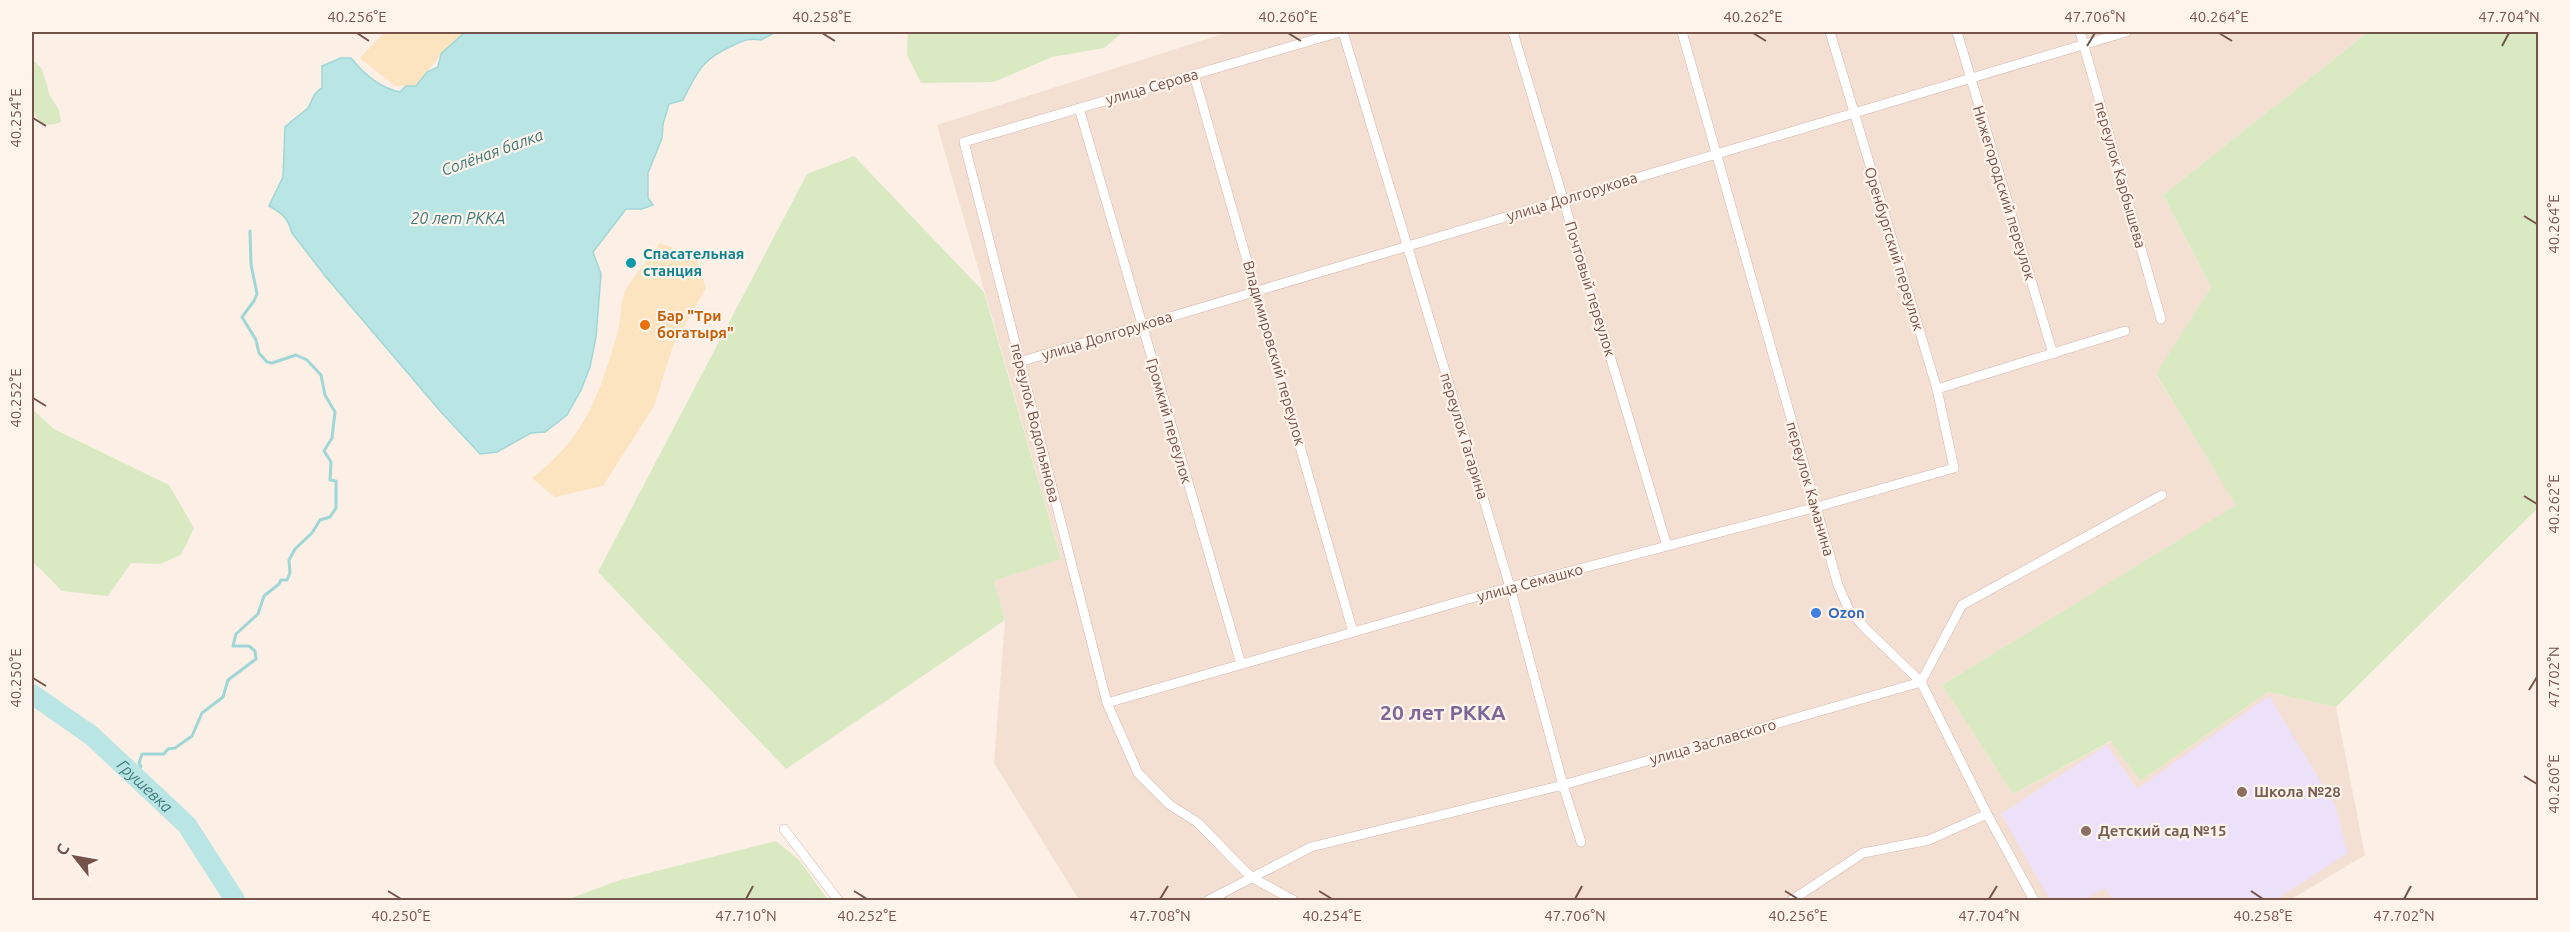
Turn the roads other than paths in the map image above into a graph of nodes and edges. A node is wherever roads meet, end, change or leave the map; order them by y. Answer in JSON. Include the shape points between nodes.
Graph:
{"nodes":[{"id":1,"x":1342,"y":32,"type":"edge"},
{"id":2,"x":1513,"y":32,"type":"edge"},
{"id":3,"x":1682,"y":32,"type":"edge"},
{"id":4,"x":1830,"y":32,"type":"edge"},
{"id":5,"x":1957,"y":32,"type":"edge"},
{"id":6,"x":2080,"y":32,"type":"edge"},
{"id":7,"x":2126,"y":32,"type":"edge"},
{"id":8,"x":2083,"y":44,"type":"junction"},
{"id":9,"x":1194,"y":75,"type":"junction"},
{"id":10,"x":1970,"y":78,"type":"junction"},
{"id":11,"x":1079,"y":108,"type":"junction"},
{"id":12,"x":1853,"y":114,"type":"junction"},
{"id":13,"x":964,"y":142,"type":"joint"},
{"id":14,"x":1716,"y":153,"type":"junction"},
{"id":15,"x":1563,"y":200,"type":"junction"},
{"id":16,"x":1407,"y":246,"type":"junction"},
{"id":17,"x":1256,"y":291,"type":"junction"},
{"id":18,"x":2161,"y":319,"type":"dead end"},
{"id":19,"x":1141,"y":326,"type":"junction"},
{"id":20,"x":2125,"y":331,"type":"dead end"},
{"id":21,"x":2053,"y":354,"type":"junction"},
{"id":22,"x":1019,"y":362,"type":"junction"},
{"id":23,"x":1937,"y":389,"type":"junction"},
{"id":24,"x":1954,"y":468,"type":"joint"},
{"id":25,"x":2162,"y":495,"type":"dead end"},
{"id":26,"x":1816,"y":507,"type":"junction"},
{"id":27,"x":1667,"y":546,"type":"junction"},
{"id":28,"x":1510,"y":587,"type":"junction"},
{"id":29,"x":1353,"y":632,"type":"junction"},
{"id":30,"x":1241,"y":664,"type":"junction"},
{"id":31,"x":1921,"y":682,"type":"junction"},
{"id":32,"x":1107,"y":703,"type":"junction"},
{"id":33,"x":1563,"y":785,"type":"junction"},
{"id":34,"x":1987,"y":814,"type":"junction"},
{"id":35,"x":784,"y":829,"type":"dead end"},
{"id":36,"x":1581,"y":842,"type":"dead end"},
{"id":37,"x":1251,"y":877,"type":"junction"},
{"id":38,"x":838,"y":900,"type":"edge"},
{"id":39,"x":1209,"y":900,"type":"edge"},
{"id":40,"x":1293,"y":900,"type":"edge"},
{"id":41,"x":1792,"y":900,"type":"edge"},
{"id":42,"x":2034,"y":900,"type":"edge"}],
"edges":[{"from":1,"to":9,"type":"street","name":"улица Серова"},
{"from":1,"to":16,"type":"street","name":"переулок Гагарина"},
{"from":2,"to":15,"type":"street","name":"Почтовый переулок"},
{"from":3,"to":14,"type":"street","name":"переулок Каманина"},
{"from":4,"to":12,"type":"street","name":"Оренбургский переулок"},
{"from":5,"to":10,"type":"street","name":"Нижегородский переулок"},
{"from":6,"to":8,"type":"street","name":"переулок Карбышева"},
{"from":7,"to":8,"type":"street","name":"улица Долгорукова"},
{"from":8,"to":10,"type":"street","name":"улица Долгорукова"},
{"from":8,"to":18,"type":"street","name":"переулок Карбышева"},
{"from":9,"to":11,"type":"street","name":"улица Серова"},
{"from":9,"to":17,"type":"street","name":"Владимировский переулок"},
{"from":10,"to":12,"type":"street","name":"улица Долгорукова"},
{"from":10,"to":21,"type":"street","name":"Нижегородский переулок"},
{"from":11,"to":13,"type":"street","name":"улица Серова"},
{"from":11,"to":19,"type":"street","name":"Громкий переулок"},
{"from":12,"to":14,"type":"street","name":"улица Долгорукова"},
{"from":12,"to":23,"type":"street","name":"Оренбургский переулок"},
{"from":13,"to":22,"type":"street","name":"переулок Водопьянова"},
{"from":14,"to":15,"type":"street","name":"улица Долгорукова"},
{"from":14,"to":26,"type":"street","name":"переулок Каманина"},
{"from":15,"to":16,"type":"street","name":"улица Долгорукова"},
{"from":15,"to":27,"type":"street","name":"Почтовый переулок"},
{"from":16,"to":17,"type":"street","name":"улица Долгорукова"},
{"from":16,"to":28,"type":"street","name":"переулок Гагарина"},
{"from":17,"to":19,"type":"street","name":"улица Долгорукова"},
{"from":17,"to":29,"type":"street","name":"Владимировский переулок"},
{"from":19,"to":22,"type":"street","name":"улица Долгорукова"},
{"from":19,"to":30,"type":"street","name":"Громкий переулок"},
{"from":20,"to":21,"type":"street"},
{"from":21,"to":23,"type":"street"},
{"from":22,"to":32,"type":"street","name":"переулок Водопьянова"},
{"from":23,"to":24,"type":"street","name":"Оренбургский переулок"},
{"from":24,"to":26,"type":"street","name":"улица Семашко"},
{"from":25,"to":31,"type":"street","via":[[1962,604]]},
{"from":26,"to":27,"type":"street","name":"улица Семашко"},
{"from":26,"to":31,"type":"street","name":"переулок Каманина","via":[[1849,610]]},
{"from":27,"to":28,"type":"street","name":"улица Семашко"},
{"from":28,"to":29,"type":"street","name":"улица Семашко"},
{"from":28,"to":33,"type":"street","name":"переулок Гагарина"},
{"from":29,"to":30,"type":"street","name":"улица Семашко"},
{"from":30,"to":32,"type":"street","name":"улица Семашко"},
{"from":31,"to":33,"type":"street","name":"улица Заславского"},
{"from":31,"to":34,"type":"street","name":"переулок Каманина"},
{"from":32,"to":37,"type":"street","name":"переулок Водопьянова","via":[[1138,772],[1170,805],[1197,822]]},
{"from":33,"to":36,"type":"street","name":"переулок Гагарина"},
{"from":33,"to":37,"type":"street","name":"улица Заславского","via":[[1311,847]]},
{"from":34,"to":41,"type":"street","via":[[1929,840],[1863,853]]},
{"from":34,"to":42,"type":"street","name":"переулок Каманина"},
{"from":35,"to":38,"type":"street"},
{"from":37,"to":39,"type":"street","name":"улица Заславского"},
{"from":37,"to":40,"type":"street","name":"переулок Водопьянова"}]}
